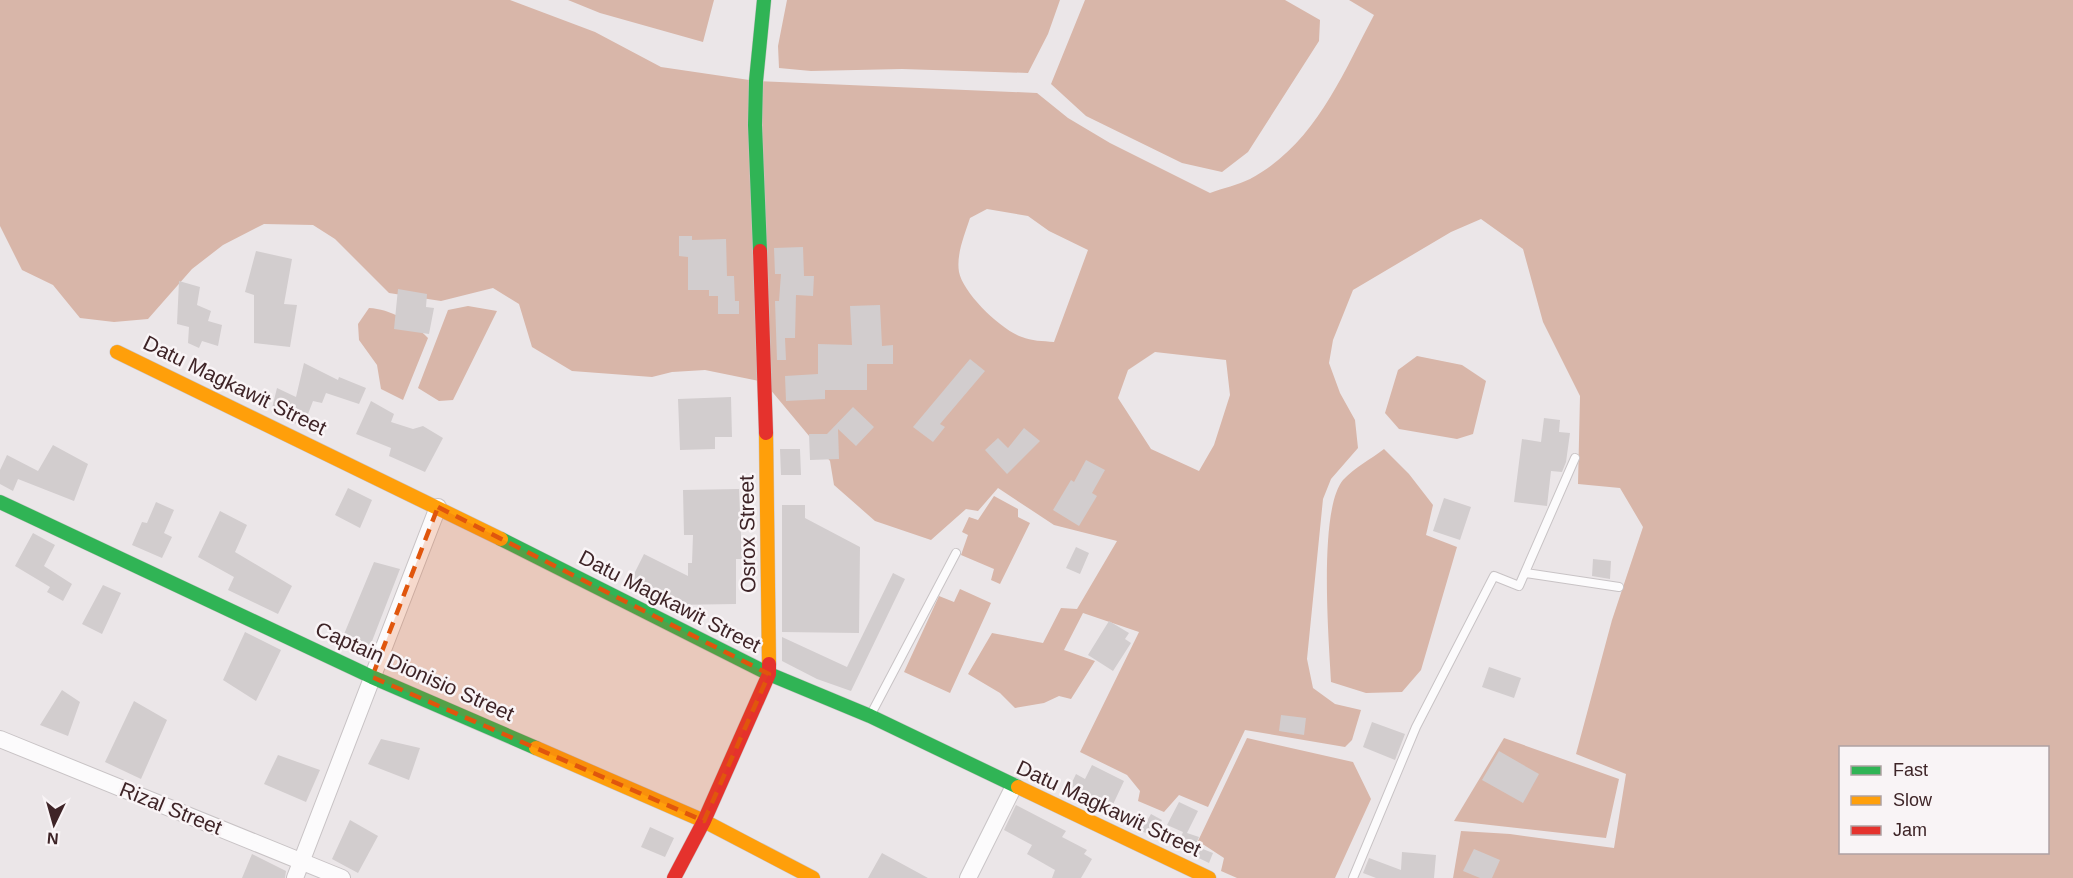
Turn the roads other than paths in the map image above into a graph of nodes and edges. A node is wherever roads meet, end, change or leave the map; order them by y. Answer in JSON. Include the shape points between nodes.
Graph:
{"nodes":[{"id":1,"x":764,"y":0,"type":"edge"},
{"id":2,"x":117,"y":352,"type":"dead end"},
{"id":3,"x":1575,"y":458,"type":"dead end"},
{"id":4,"x":0,"y":502,"type":"edge"},
{"id":5,"x":438,"y":507,"type":"junction"},
{"id":6,"x":956,"y":553,"type":"dead end"},
{"id":7,"x":1526,"y":573,"type":"junction"},
{"id":8,"x":1619,"y":587,"type":"dead end"},
{"id":9,"x":769,"y":674,"type":"junction"},
{"id":10,"x":372,"y":677,"type":"junction"},
{"id":11,"x":870,"y":716,"type":"junction"},
{"id":12,"x":0,"y":739,"type":"edge"},
{"id":13,"x":1014,"y":786,"type":"junction"},
{"id":14,"x":704,"y":821,"type":"junction"},
{"id":15,"x":301,"y":861,"type":"junction"},
{"id":16,"x":295,"y":878,"type":"edge"},
{"id":17,"x":342,"y":878,"type":"edge"},
{"id":18,"x":674,"y":878,"type":"edge"},
{"id":19,"x":813,"y":878,"type":"edge"},
{"id":20,"x":968,"y":878,"type":"edge"},
{"id":21,"x":1209,"y":878,"type":"edge"},
{"id":22,"x":1353,"y":878,"type":"edge"}],
"edges":[{"from":1,"to":9,"type":"street","name":"Osrox Street","via":[[755,125],[768,486]]},
{"from":2,"to":5,"type":"street","name":"Datu Magkawit Street"},
{"from":3,"to":7,"type":"lane"},
{"from":4,"to":10,"type":"street","name":"Captain Dionisio Street"},
{"from":5,"to":9,"type":"street","name":"Datu Magkawit Street"},
{"from":5,"to":10,"type":"street"},
{"from":6,"to":11,"type":"lane"},
{"from":7,"to":8,"type":"lane"},
{"from":7,"to":22,"type":"lane","via":[[1519,586],[1494,576],[1416,727]]},
{"from":9,"to":11,"type":"street","name":"Datu Magkawit Street"},
{"from":9,"to":14,"type":"street","name":"Osrox Street"},
{"from":10,"to":14,"type":"street","name":"Captain Dionisio Street"},
{"from":10,"to":15,"type":"street"},
{"from":11,"to":13,"type":"street","name":"Datu Magkawit Street"},
{"from":12,"to":15,"type":"street","name":"Rizal Street"},
{"from":13,"to":20,"type":"street"},
{"from":13,"to":21,"type":"street","name":"Datu Magkawit Street"},
{"from":14,"to":18,"type":"street","name":"Osrox Street"},
{"from":14,"to":19,"type":"street","name":"Captain Dionisio Street"},
{"from":15,"to":16,"type":"street"},
{"from":15,"to":17,"type":"street","name":"Rizal Street"}]}
